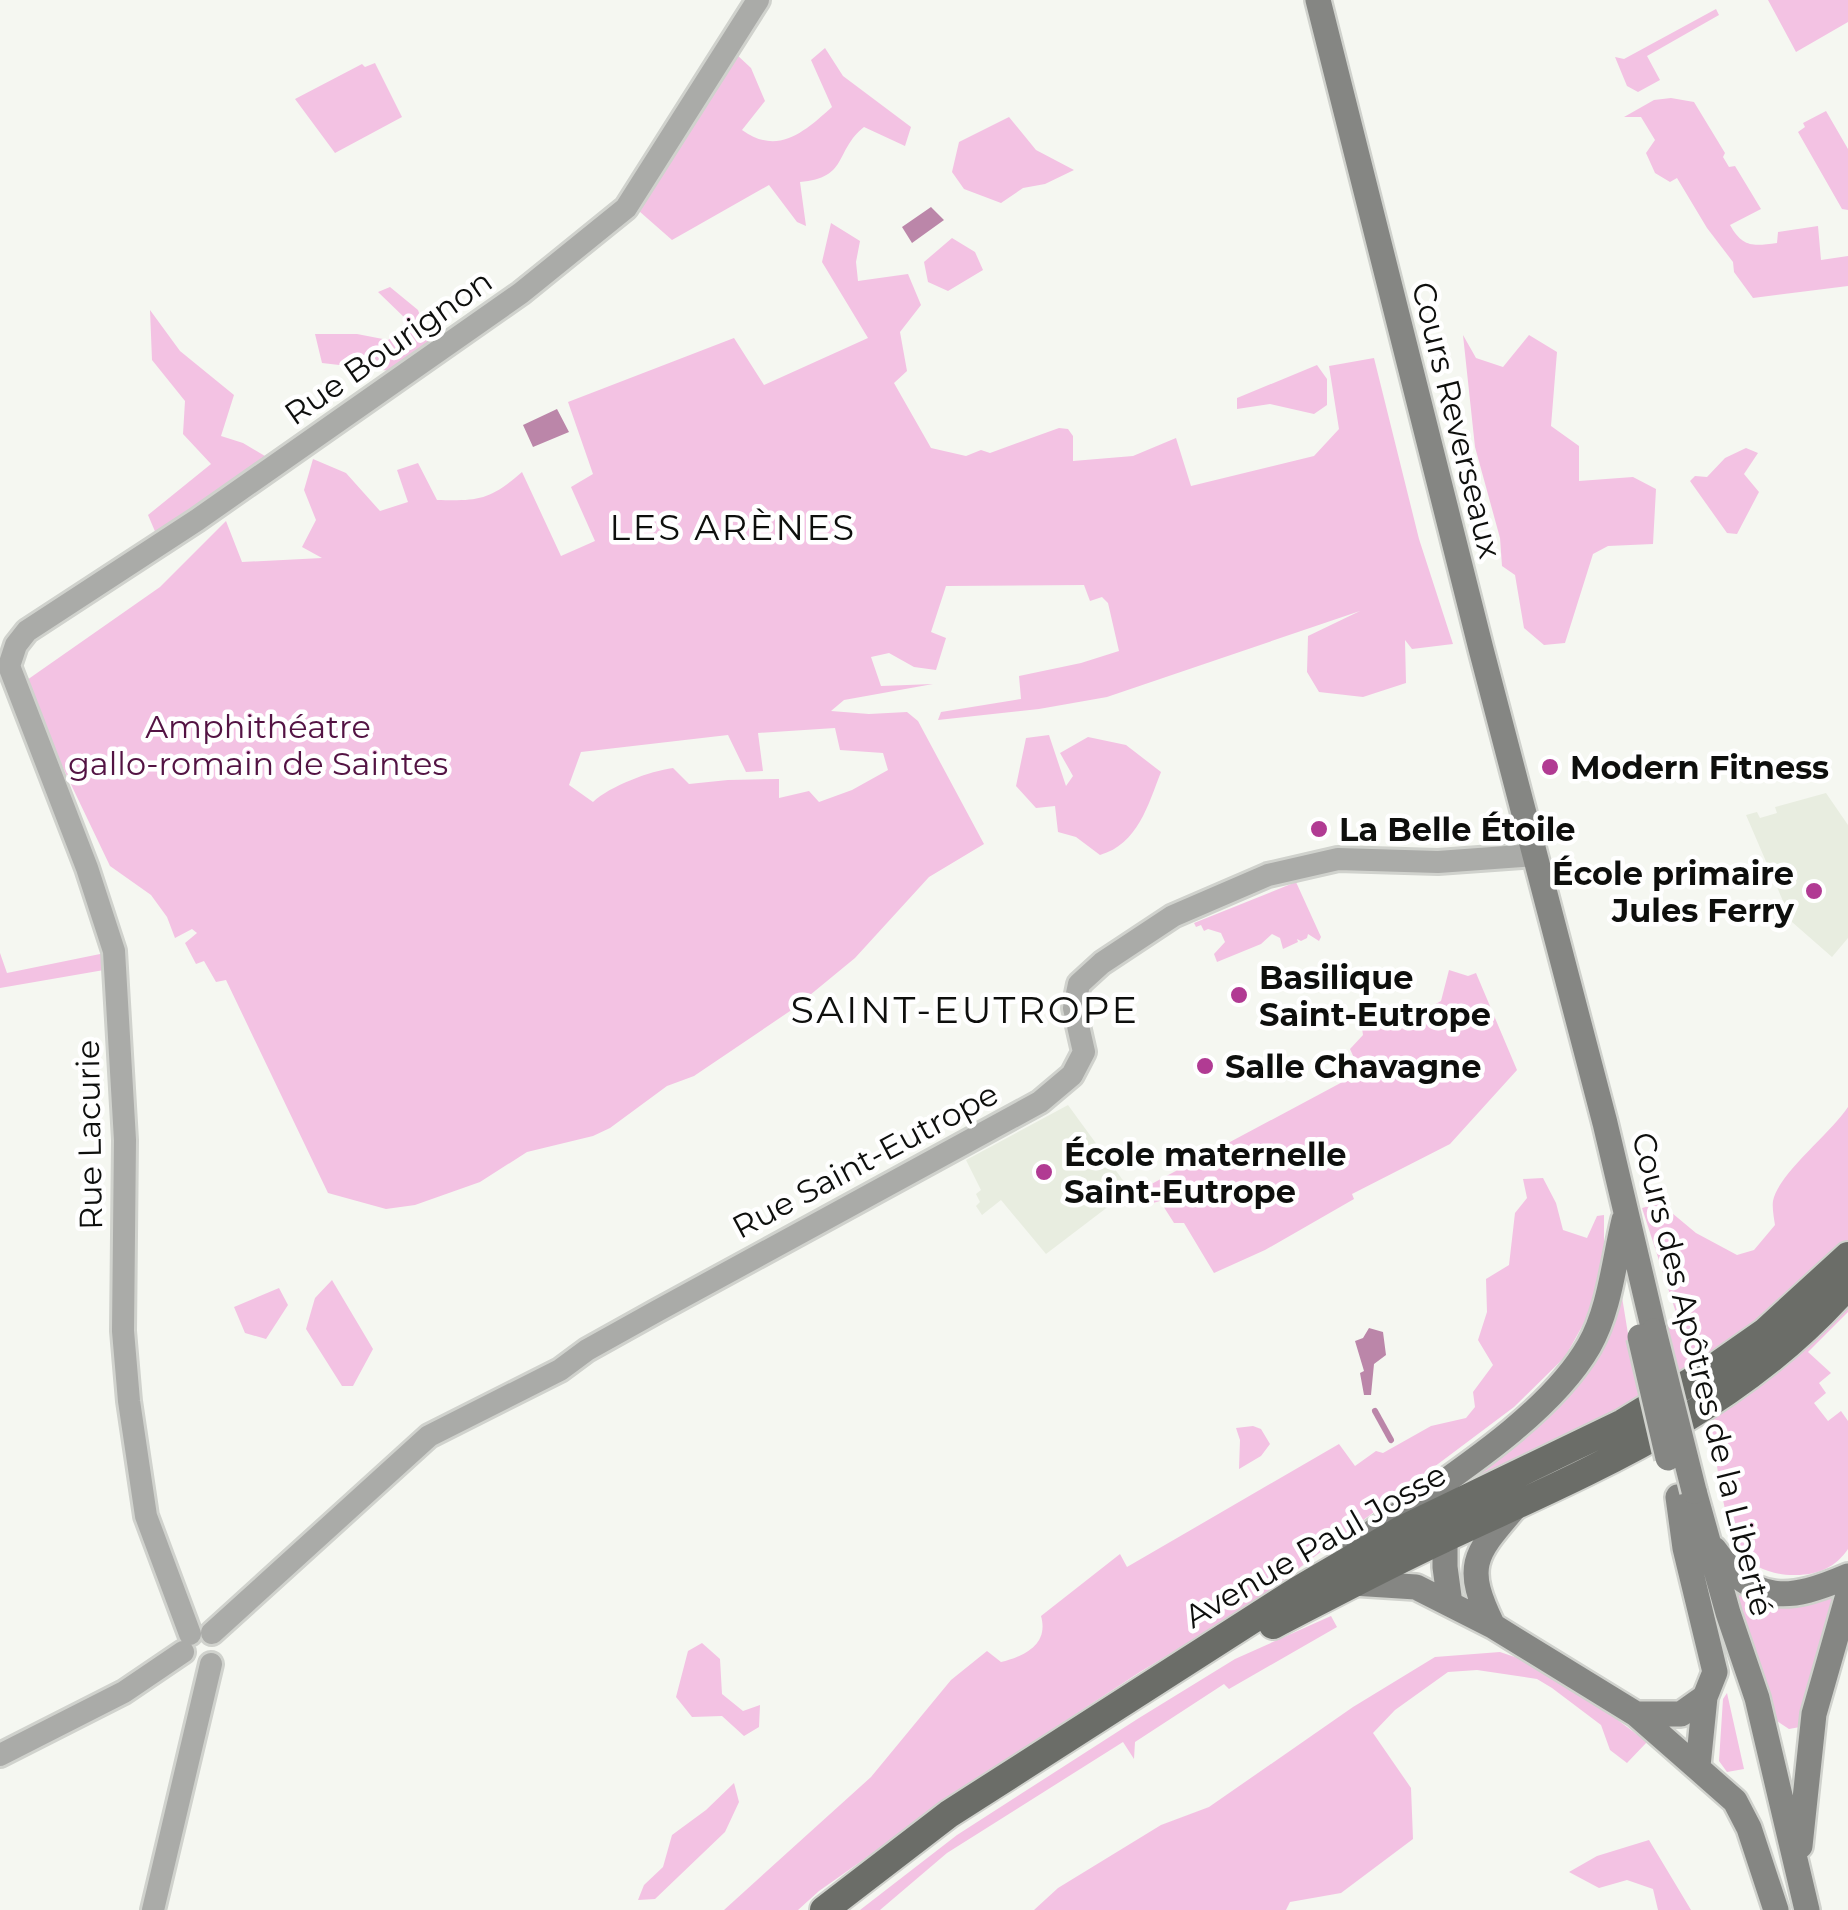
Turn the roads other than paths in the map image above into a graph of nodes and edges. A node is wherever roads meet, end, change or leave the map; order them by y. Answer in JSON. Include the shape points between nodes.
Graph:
{"nodes":[{"id":1,"x":758,"y":0,"type":"edge"},
{"id":2,"x":1318,"y":0,"type":"edge"},
{"id":3,"x":16,"y":645,"type":"joint"},
{"id":4,"x":1535,"y":855,"type":"junction"},
{"id":5,"x":1626,"y":1215,"type":"junction"},
{"id":6,"x":1848,"y":1256,"type":"edge"},
{"id":7,"x":1848,"y":1285,"type":"edge"},
{"id":8,"x":1460,"y":1485,"type":"junction"},
{"id":9,"x":1686,"y":1494,"type":"junction"},
{"id":10,"x":1516,"y":1506,"type":"junction"},
{"id":11,"x":1446,"y":1538,"type":"junction"},
{"id":12,"x":1708,"y":1542,"type":"junction"},
{"id":13,"x":1848,"y":1576,"type":"edge"},
{"id":14,"x":1353,"y":1583,"type":"junction"},
{"id":15,"x":1848,"y":1595,"type":"edge"},
{"id":16,"x":1450,"y":1604,"type":"junction"},
{"id":17,"x":1728,"y":1613,"type":"junction"},
{"id":18,"x":1493,"y":1626,"type":"junction"},
{"id":19,"x":195,"y":1640,"type":"junction"},
{"id":20,"x":1150,"y":1686,"type":"junction"},
{"id":21,"x":1705,"y":1696,"type":"junction"},
{"id":22,"x":1636,"y":1714,"type":"junction"},
{"id":23,"x":0,"y":1755,"type":"edge"},
{"id":24,"x":1698,"y":1766,"type":"junction"},
{"id":25,"x":1798,"y":1872,"type":"junction"},
{"id":26,"x":154,"y":1910,"type":"edge"},
{"id":27,"x":824,"y":1910,"type":"edge"},
{"id":28,"x":1776,"y":1910,"type":"edge"},
{"id":29,"x":1795,"y":1910,"type":"edge"},
{"id":30,"x":1807,"y":1910,"type":"edge"}],
"edges":[{"from":1,"to":3,"type":"street","name":"Rue Bourignon","via":[[626,208],[522,294]]},
{"from":2,"to":4,"type":"main road","name":"Cours Reverseaux"},
{"from":3,"to":19,"type":"street","name":"Rue Lacurie","via":[[9,666],[114,951],[126,1140],[122,1330],[128,1401],[146,1516]]},
{"from":4,"to":5,"type":"main road","name":"Cours des Apôtres de la Liberté"},
{"from":4,"to":19,"type":"street","name":"Rue Saint-Eutrope","via":[[1438,862],[1338,859],[1268,875],[1172,916],[1080,984],[1074,1008],[1085,1044],[1082,1060],[1040,1102],[429,1436]]},
{"from":5,"to":8,"type":"main road","via":[[1590,1343],[1574,1368]]},
{"from":5,"to":9,"type":"main road","name":"Cours des Apôtres de la Liberté","bridge":true},
{"from":6,"to":8,"type":"main road","name":"Avenue Paul Josse","via":[[1765,1332],[1668,1397],[1623,1423]]},
{"from":7,"to":10,"type":"main road","name":"Avenue Paul Josse","via":[[1784,1348],[1680,1424]]},
{"from":8,"to":11,"type":"main road"},
{"from":8,"to":20,"type":"main road","name":"Avenue Paul Josse","via":[[1401,1530]]},
{"from":9,"to":12,"type":"main road","name":"Cours des Apôtres de la Liberté"},
{"from":9,"to":21,"type":"main road","via":[[1685,1548],[1715,1672]]},
{"from":10,"to":11,"type":"main road","name":"Avenue Paul Josse"},
{"from":10,"to":18,"type":"main road","via":[[1476,1565],[1476,1592]]},
{"from":11,"to":14,"type":"main road","name":"Avenue Paul Josse"},
{"from":11,"to":16,"type":"main road"},
{"from":12,"to":13,"type":"main road","via":[[1734,1574],[1765,1593],[1806,1593]]},
{"from":12,"to":17,"type":"main road","name":"Cours des Apôtres de la Liberté"},
{"from":14,"to":16,"type":"main road","via":[[1403,1584]]},
{"from":14,"to":20,"type":"main road","name":"Avenue Paul Josse"},
{"from":15,"to":25,"type":"main road","via":[[1814,1714]]},
{"from":16,"to":18,"type":"main road"},
{"from":17,"to":25,"type":"main road","name":"Cours des Apôtres de la Liberté","via":[[1758,1698]]},
{"from":17,"to":29,"type":"main road"},
{"from":18,"to":22,"type":"main road"},
{"from":19,"to":23,"type":"street","via":[[124,1692]]},
{"from":19,"to":26,"type":"street","via":[[220,1647]]},
{"from":20,"to":27,"type":"main road","name":"Avenue Paul Josse","via":[[949,1814]]},
{"from":21,"to":22,"type":"main road","via":[[1681,1714]]},
{"from":21,"to":24,"type":"main road"},
{"from":22,"to":24,"type":"main road"},
{"from":24,"to":28,"type":"main road","via":[[1735,1800]]},
{"from":25,"to":30,"type":"main road","name":"Cours des Apôtres de la Liberté"}]}
